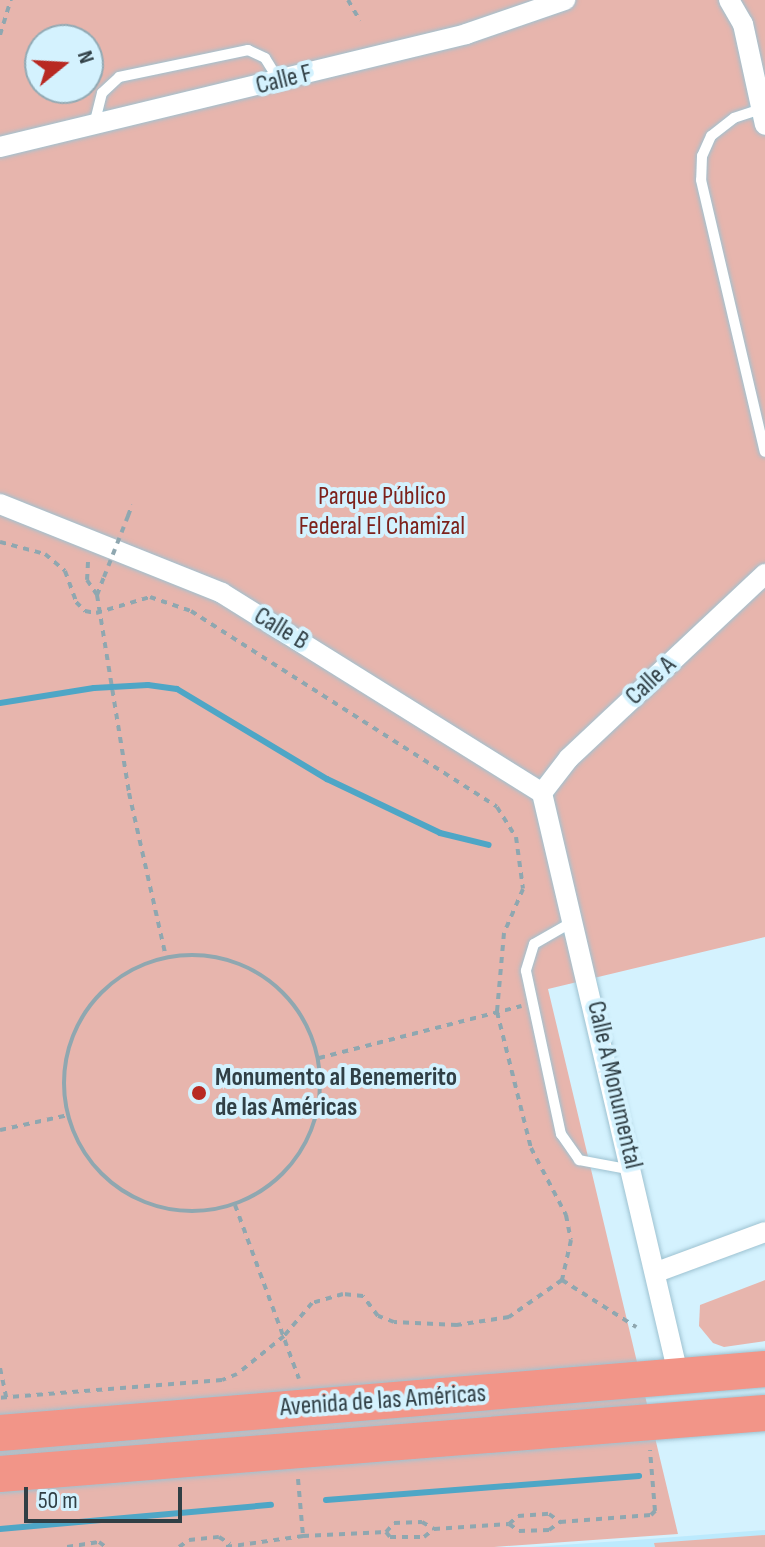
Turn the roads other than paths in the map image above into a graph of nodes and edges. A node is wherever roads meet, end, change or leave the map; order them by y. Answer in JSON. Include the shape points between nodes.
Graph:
{"nodes":[{"id":1,"x":565,"y":0,"type":"edge"},
{"id":2,"x":729,"y":0,"type":"edge"},
{"id":3,"x":281,"y":81,"type":"junction"},
{"id":4,"x":763,"y":117,"type":"edge"},
{"id":5,"x":94,"y":125,"type":"junction"},
{"id":6,"x":0,"y":147,"type":"edge"},
{"id":7,"x":765,"y":452,"type":"edge"},
{"id":8,"x":0,"y":504,"type":"edge"},
{"id":9,"x":765,"y":574,"type":"edge"},
{"id":10,"x":542,"y":793,"type":"junction"},
{"id":11,"x":575,"y":920,"type":"junction"},
{"id":12,"x":634,"y":1170,"type":"junction"},
{"id":13,"x":765,"y":1232,"type":"edge"},
{"id":14,"x":657,"y":1272,"type":"junction"},
{"id":15,"x":765,"y":1369,"type":"edge"},
{"id":16,"x":679,"y":1378,"type":"junction"},
{"id":17,"x":765,"y":1413,"type":"edge"},
{"id":18,"x":4,"y":1422,"type":"edge"},
{"id":19,"x":437,"y":1438,"type":"junction"},
{"id":20,"x":0,"y":1474,"type":"edge"}],
"edges":[{"from":1,"to":3,"type":"street","name":"Calle F","via":[[466,34]]},
{"from":2,"to":4,"type":"street","via":[[743,24]]},
{"from":3,"to":5,"type":"street","name":"Calle F"},
{"from":3,"to":5,"type":"lane","via":[[265,58],[248,50],[119,77],[102,93]]},
{"from":4,"to":7,"type":"lane","via":[[734,118],[711,136],[702,156],[701,180]]},
{"from":5,"to":6,"type":"street","name":"Calle F"},
{"from":8,"to":10,"type":"street","name":"Calle B","via":[[222,593]]},
{"from":9,"to":10,"type":"street","name":"Calle A","via":[[569,758]]},
{"from":10,"to":11,"type":"street","name":"Calle A Monumental"},
{"from":11,"to":12,"type":"street","name":"Calle A Monumental"},
{"from":11,"to":12,"type":"lane","via":[[534,944],[526,971],[531,1003],[568,1148],[579,1160],[598,1167]]},
{"from":12,"to":14,"type":"street","name":"Calle A Monumental"},
{"from":13,"to":14,"type":"street"},
{"from":14,"to":16,"type":"street","name":"Calle A Monumental"},
{"from":15,"to":16,"type":"highway","name":"Avenida de las Américas"},
{"from":16,"to":18,"type":"highway","name":"Avenida de las Américas","via":[[302,1407]]},
{"from":16,"to":19,"type":"highway","via":[[674,1395],[655,1405],[535,1416]]},
{"from":17,"to":19,"type":"highway","name":"Avenida de las Américas"},
{"from":19,"to":20,"type":"highway","name":"Avenida de las Américas"}]}
